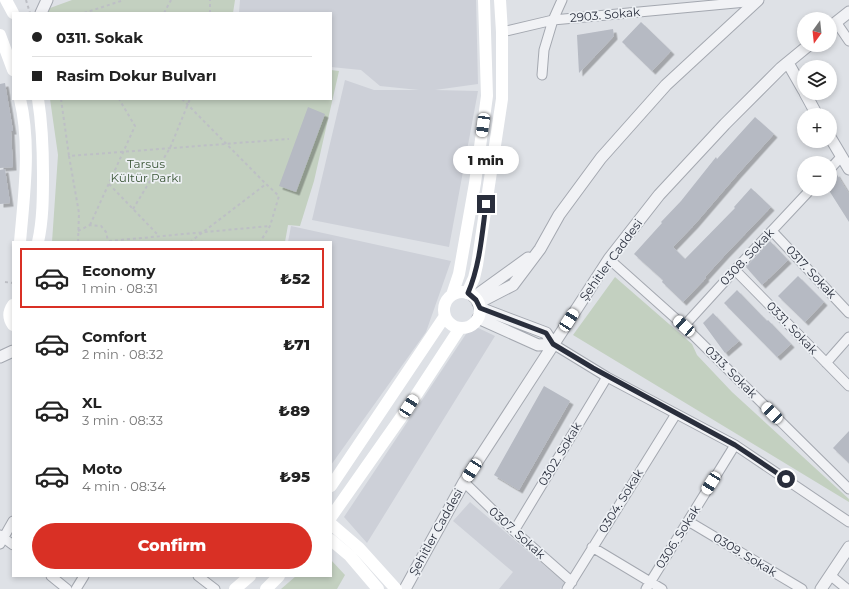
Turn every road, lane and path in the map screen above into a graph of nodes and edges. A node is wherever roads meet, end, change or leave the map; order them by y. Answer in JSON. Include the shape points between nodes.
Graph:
{"nodes":[{"id":1,"x":6,"y":0,"type":"edge"},
{"id":2,"x":26,"y":0,"type":"edge"},
{"id":3,"x":47,"y":0,"type":"edge"},
{"id":4,"x":124,"y":0,"type":"edge"},
{"id":5,"x":171,"y":0,"type":"edge"},
{"id":6,"x":210,"y":0,"type":"edge"},
{"id":7,"x":484,"y":0,"type":"edge"},
{"id":8,"x":500,"y":0,"type":"edge"},
{"id":9,"x":562,"y":0,"type":"edge"},
{"id":10,"x":758,"y":0,"type":"edge"},
{"id":11,"x":13,"y":12,"type":"edge"},
{"id":12,"x":30,"y":12,"type":"edge"},
{"id":13,"x":41,"y":12,"type":"edge"},
{"id":14,"x":87,"y":12,"type":"edge"},
{"id":15,"x":165,"y":12,"type":"edge"},
{"id":16,"x":210,"y":12,"type":"edge"},
{"id":17,"x":849,"y":12,"type":"edge"},
{"id":18,"x":553,"y":20,"type":"junction"},
{"id":19,"x":837,"y":21,"type":"edge"},
{"id":20,"x":837,"y":28,"type":"edge"},
{"id":21,"x":502,"y":32,"type":"junction"},
{"id":22,"x":0,"y":35,"type":"edge"},
{"id":23,"x":849,"y":41,"type":"edge"},
{"id":24,"x":800,"y":52,"type":"edge"},
{"id":25,"x":788,"y":63,"type":"junction"},
{"id":26,"x":12,"y":67,"type":"edge"},
{"id":27,"x":542,"y":76,"type":"dead end"},
{"id":28,"x":797,"y":79,"type":"edge"},
{"id":29,"x":20,"y":100,"type":"edge"},
{"id":30,"x":38,"y":100,"type":"edge"},
{"id":31,"x":61,"y":100,"type":"edge"},
{"id":32,"x":120,"y":100,"type":"edge"},
{"id":33,"x":183,"y":100,"type":"edge"},
{"id":34,"x":190,"y":100,"type":"edge"},
{"id":35,"x":187,"y":105,"type":"junction"},
{"id":36,"x":289,"y":139,"type":"dead end"},
{"id":37,"x":226,"y":144,"type":"junction"},
{"id":38,"x":170,"y":148,"type":"junction"},
{"id":39,"x":836,"y":148,"type":"edge"},
{"id":40,"x":123,"y":152,"type":"junction"},
{"id":41,"x":69,"y":156,"type":"junction"},
{"id":42,"x":841,"y":157,"type":"junction"},
{"id":43,"x":837,"y":161,"type":"edge"},
{"id":44,"x":849,"y":168,"type":"edge"},
{"id":45,"x":108,"y":184,"type":"junction"},
{"id":46,"x":266,"y":184,"type":"junction"},
{"id":47,"x":804,"y":196,"type":"edge"},
{"id":48,"x":133,"y":209,"type":"junction"},
{"id":49,"x":90,"y":225,"type":"junction"},
{"id":50,"x":270,"y":226,"type":"junction"},
{"id":51,"x":78,"y":231,"type":"junction"},
{"id":52,"x":772,"y":231,"type":"junction"},
{"id":53,"x":202,"y":232,"type":"junction"},
{"id":54,"x":159,"y":236,"type":"junction"},
{"id":55,"x":20,"y":241,"type":"edge"},
{"id":56,"x":38,"y":241,"type":"edge"},
{"id":57,"x":78,"y":241,"type":"edge"},
{"id":58,"x":108,"y":241,"type":"edge"},
{"id":59,"x":191,"y":241,"type":"edge"},
{"id":60,"x":261,"y":241,"type":"edge"},
{"id":61,"x":609,"y":259,"type":"junction"},
{"id":62,"x":735,"y":270,"type":"junction"},
{"id":63,"x":5,"y":282,"type":"dead end"},
{"id":64,"x":12,"y":283,"type":"edge"},
{"id":65,"x":452,"y":295,"type":"junction"},
{"id":66,"x":475,"y":304,"type":"junction"},
{"id":67,"x":12,"y":308,"type":"edge"},
{"id":68,"x":849,"y":313,"type":"edge"},
{"id":69,"x":445,"y":316,"type":"junction"},
{"id":70,"x":12,"y":323,"type":"edge"},
{"id":71,"x":684,"y":326,"type":"junction"},
{"id":72,"x":460,"y":328,"type":"junction"},
{"id":73,"x":849,"y":337,"type":"edge"},
{"id":74,"x":553,"y":344,"type":"junction"},
{"id":75,"x":12,"y":351,"type":"edge"},
{"id":76,"x":0,"y":357,"type":"edge"},
{"id":77,"x":826,"y":363,"type":"junction"},
{"id":78,"x":607,"y":377,"type":"junction"},
{"id":79,"x":849,"y":386,"type":"edge"},
{"id":80,"x":676,"y":414,"type":"junction"},
{"id":81,"x":735,"y":445,"type":"junction"},
{"id":82,"x":464,"y":482,"type":"junction"},
{"id":83,"x":332,"y":485,"type":"edge"},
{"id":84,"x":849,"y":489,"type":"edge"},
{"id":85,"x":332,"y":516,"type":"edge"},
{"id":86,"x":688,"y":521,"type":"junction"},
{"id":87,"x":12,"y":522,"type":"edge"},
{"id":88,"x":849,"y":522,"type":"edge"},
{"id":89,"x":332,"y":525,"type":"edge"},
{"id":90,"x":514,"y":531,"type":"junction"},
{"id":91,"x":1,"y":538,"type":"edge"},
{"id":92,"x":332,"y":541,"type":"edge"},
{"id":93,"x":12,"y":544,"type":"edge"},
{"id":94,"x":592,"y":547,"type":"junction"},
{"id":95,"x":849,"y":547,"type":"edge"},
{"id":96,"x":830,"y":575,"type":"junction"},
{"id":97,"x":52,"y":577,"type":"edge"},
{"id":98,"x":83,"y":577,"type":"edge"},
{"id":99,"x":199,"y":577,"type":"edge"},
{"id":100,"x":249,"y":577,"type":"edge"},
{"id":101,"x":278,"y":577,"type":"edge"},
{"id":102,"x":569,"y":585,"type":"edge"},
{"id":103,"x":648,"y":586,"type":"edge"},
{"id":104,"x":68,"y":589,"type":"edge"},
{"id":105,"x":76,"y":589,"type":"edge"},
{"id":106,"x":215,"y":589,"type":"edge"},
{"id":107,"x":235,"y":589,"type":"edge"},
{"id":108,"x":266,"y":589,"type":"edge"},
{"id":109,"x":378,"y":589,"type":"edge"},
{"id":110,"x":396,"y":589,"type":"edge"},
{"id":111,"x":405,"y":589,"type":"edge"},
{"id":112,"x":662,"y":589,"type":"edge"},
{"id":113,"x":802,"y":589,"type":"edge"},
{"id":114,"x":820,"y":589,"type":"edge"},
{"id":115,"x":847,"y":589,"type":"edge"}],
"edges":[{"from":1,"to":11,"type":"main road"},
{"from":2,"to":12,"type":"path"},
{"from":3,"to":13,"type":"street"},
{"from":4,"to":14,"type":"path"},
{"from":5,"to":15,"type":"path"},
{"from":6,"to":16,"type":"path"},
{"from":7,"to":65,"type":"main road","via":[[487,96],[459,274]]},
{"from":8,"to":21,"type":"main road"},
{"from":9,"to":18,"type":"street"},
{"from":10,"to":18,"type":"street","name":"2903. Sokak"},
{"from":10,"to":66,"type":"street","via":[[666,85],[606,152],[559,215],[540,249],[513,285]]},
{"from":17,"to":19,"type":"street"},
{"from":18,"to":21,"type":"street","name":"2903. Sokak"},
{"from":18,"to":27,"type":"street","via":[[544,50]]},
{"from":20,"to":23,"type":"street"},
{"from":21,"to":66,"type":"main road","via":[[502,99],[474,278]]},
{"from":22,"to":26,"type":"main road"},
{"from":24,"to":25,"type":"street","name":"Şehitler Caddesi"},
{"from":25,"to":28,"type":"street"},
{"from":25,"to":61,"type":"street","name":"Şehitler Caddesi","via":[[725,124],[659,195]]},
{"from":29,"to":55,"type":"main road","via":[[26,155]]},
{"from":30,"to":56,"type":"main road","via":[[43,135],[42,215]]},
{"from":31,"to":41,"type":"path"},
{"from":32,"to":40,"type":"path","via":[[135,126]]},
{"from":33,"to":35,"type":"path"},
{"from":34,"to":35,"type":"path"},
{"from":35,"to":37,"type":"path"},
{"from":35,"to":38,"type":"path"},
{"from":36,"to":37,"type":"path"},
{"from":37,"to":38,"type":"path"},
{"from":37,"to":46,"type":"path"},
{"from":38,"to":40,"type":"path"},
{"from":38,"to":48,"type":"path"},
{"from":39,"to":42,"type":"street"},
{"from":40,"to":41,"type":"path"},
{"from":40,"to":45,"type":"path"},
{"from":41,"to":51,"type":"path","via":[[79,213]]},
{"from":42,"to":43,"type":"street"},
{"from":42,"to":44,"type":"street"},
{"from":45,"to":48,"type":"path"},
{"from":45,"to":49,"type":"path"},
{"from":46,"to":50,"type":"path","via":[[280,196]]},
{"from":46,"to":53,"type":"path"},
{"from":47,"to":52,"type":"street","name":"0308. Sokak"},
{"from":48,"to":54,"type":"path"},
{"from":49,"to":51,"type":"path"},
{"from":49,"to":58,"type":"path","via":[[100,226],[106,232]]},
{"from":50,"to":53,"type":"path"},
{"from":50,"to":60,"type":"path"},
{"from":51,"to":57,"type":"path"},
{"from":52,"to":62,"type":"street","name":"0308. Sokak"},
{"from":52,"to":68,"type":"street","name":"0317. Sokak"},
{"from":53,"to":54,"type":"path"},
{"from":53,"to":59,"type":"path"},
{"from":54,"to":58,"type":"path"},
{"from":61,"to":71,"type":"street","name":"0313. Sokak"},
{"from":61,"to":74,"type":"street","name":"Şehitler Caddesi"},
{"from":62,"to":71,"type":"street","name":"0308. Sokak"},
{"from":62,"to":77,"type":"street","name":"0331. Sokak"},
{"from":63,"to":64,"type":"path"},
{"from":65,"to":66,"type":"main road","via":[[462,292]]},
{"from":65,"to":69,"type":"main road","via":[[444,307]]},
{"from":66,"to":72,"type":"main road","via":[[475,322],[469,327]]},
{"from":66,"to":74,"type":"street","via":[[538,345]]},
{"from":67,"to":70,"type":"main road","via":[[9,315]]},
{"from":69,"to":72,"type":"main road","via":[[451,325]]},
{"from":69,"to":83,"type":"main road"},
{"from":71,"to":84,"type":"street","name":"0313. Sokak"},
{"from":72,"to":85,"type":"main road"},
{"from":73,"to":77,"type":"street"},
{"from":74,"to":78,"type":"street"},
{"from":74,"to":82,"type":"street","name":"Şehitler Caddesi"},
{"from":75,"to":76,"type":"street"},
{"from":77,"to":79,"type":"street","name":"0331. Sokak"},
{"from":78,"to":80,"type":"street"},
{"from":78,"to":90,"type":"street","name":"0302. Sokak"},
{"from":80,"to":81,"type":"street"},
{"from":80,"to":94,"type":"street","name":"0304. Sokak"},
{"from":81,"to":86,"type":"street","name":"0306. Sokak"},
{"from":81,"to":88,"type":"street"},
{"from":82,"to":90,"type":"street","name":"0307. Sokak"},
{"from":82,"to":111,"type":"street","name":"Şehitler Caddesi"},
{"from":86,"to":103,"type":"street","name":"0306. Sokak"},
{"from":86,"to":113,"type":"street","name":"0309. Sokak"},
{"from":87,"to":91,"type":"street"},
{"from":89,"to":110,"type":"main road","via":[[360,548]]},
{"from":90,"to":102,"type":"street","name":"0307. Sokak"},
{"from":91,"to":93,"type":"street"},
{"from":92,"to":109,"type":"main road","via":[[350,556]]},
{"from":94,"to":102,"type":"street","name":"0304. Sokak"},
{"from":94,"to":103,"type":"street"},
{"from":95,"to":96,"type":"street"},
{"from":96,"to":114,"type":"street"},
{"from":96,"to":115,"type":"street"},
{"from":97,"to":104,"type":"street"},
{"from":98,"to":105,"type":"street"},
{"from":99,"to":106,"type":"street"},
{"from":100,"to":107,"type":"main road"},
{"from":101,"to":108,"type":"main road"},
{"from":103,"to":112,"type":"street"}]}
